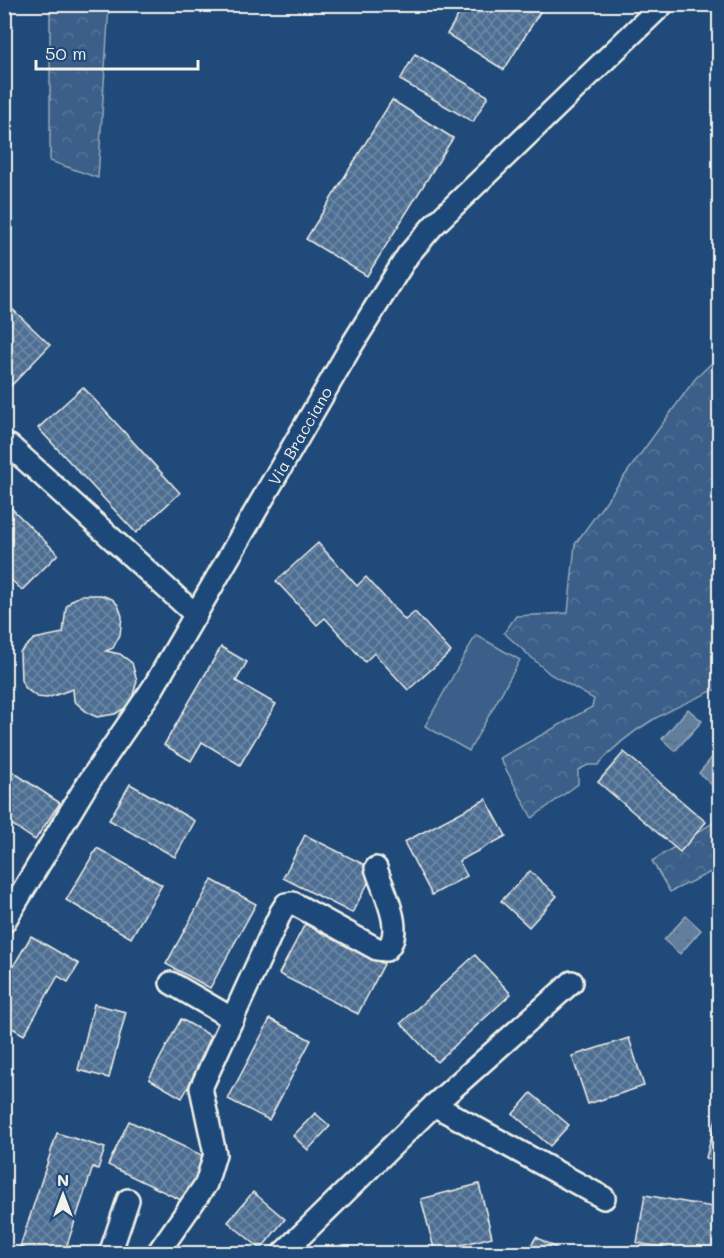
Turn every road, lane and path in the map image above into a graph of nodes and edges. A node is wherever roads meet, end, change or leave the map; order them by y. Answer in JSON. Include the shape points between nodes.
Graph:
{"nodes":[{"id":1,"x":663,"y":4,"type":"edge"},
{"id":2,"x":4,"y":452,"type":"edge"},
{"id":3,"x":196,"y":615,"type":"junction"},
{"id":4,"x":376,"y":868,"type":"dead end"},
{"id":5,"x":4,"y":922,"type":"edge"},
{"id":6,"x":572,"y":982,"type":"dead end"},
{"id":7,"x":171,"y":983,"type":"dead end"},
{"id":8,"x":233,"y":1019,"type":"junction"},
{"id":9,"x":434,"y":1105,"type":"junction"},
{"id":10,"x":604,"y":1198,"type":"dead end"},
{"id":11,"x":128,"y":1200,"type":"dead end"},
{"id":12,"x":110,"y":1254,"type":"edge"},
{"id":13,"x":157,"y":1254,"type":"edge"},
{"id":14,"x":282,"y":1254,"type":"edge"}],
"edges":[{"from":1,"to":3,"type":"street","name":"Via Bracciano","via":[[433,226],[408,255]]},
{"from":2,"to":3,"type":"street","via":[[10,446]]},
{"from":3,"to":5,"type":"street","name":"Via Bracciano"},
{"from":4,"to":8,"type":"street","via":[[396,931],[393,944],[386,950],[377,949],[293,903],[286,904]]},
{"from":6,"to":9,"type":"street"},
{"from":7,"to":8,"type":"street"},
{"from":8,"to":13,"type":"street","via":[[201,1088],[215,1154],[206,1184]]},
{"from":9,"to":10,"type":"street"},
{"from":9,"to":14,"type":"street"},
{"from":11,"to":12,"type":"street"}]}
